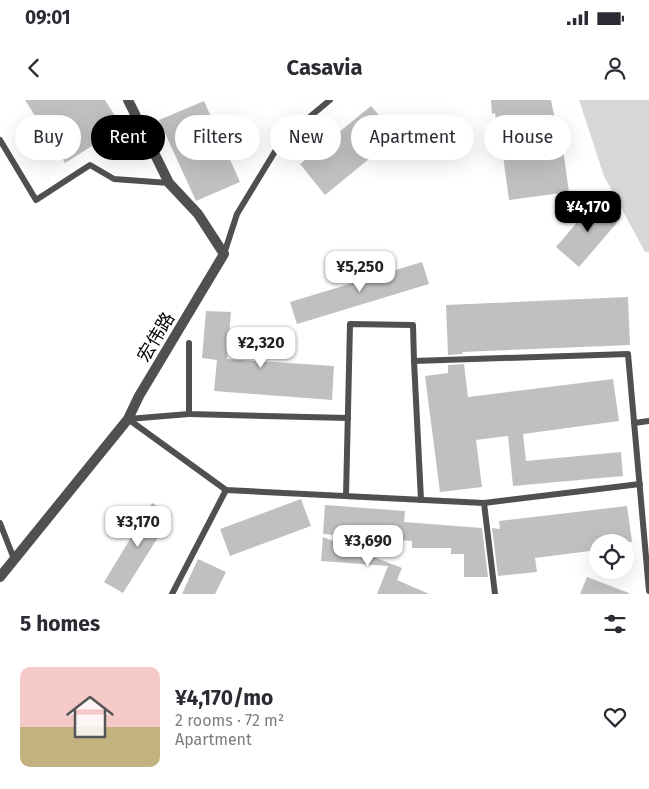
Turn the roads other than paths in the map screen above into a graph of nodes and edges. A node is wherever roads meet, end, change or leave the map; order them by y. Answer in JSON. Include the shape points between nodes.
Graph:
{"nodes":[{"id":1,"x":128,"y":100,"type":"edge"},
{"id":2,"x":330,"y":100,"type":"edge"},
{"id":3,"x":0,"y":140,"type":"edge"},
{"id":4,"x":169,"y":183,"type":"junction"},
{"id":5,"x":224,"y":254,"type":"junction"},
{"id":6,"x":189,"y":343,"type":"dead end"},
{"id":7,"x":414,"y":361,"type":"junction"},
{"id":8,"x":189,"y":414,"type":"junction"},
{"id":9,"x":348,"y":418,"type":"junction"},
{"id":10,"x":128,"y":419,"type":"junction"},
{"id":11,"x":649,"y":421,"type":"edge"},
{"id":12,"x":634,"y":423,"type":"junction"},
{"id":13,"x":640,"y":484,"type":"junction"},
{"id":14,"x":226,"y":490,"type":"junction"},
{"id":15,"x":346,"y":496,"type":"junction"},
{"id":16,"x":421,"y":500,"type":"junction"},
{"id":17,"x":484,"y":503,"type":"junction"},
{"id":18,"x":0,"y":523,"type":"edge"},
{"id":19,"x":14,"y":560,"type":"junction"},
{"id":20,"x":0,"y":577,"type":"edge"},
{"id":21,"x":649,"y":591,"type":"edge"},
{"id":22,"x":172,"y":594,"type":"edge"},
{"id":23,"x":496,"y":594,"type":"edge"}],
"edges":[{"from":1,"to":4,"type":"street"},
{"from":2,"to":5,"type":"lane","via":[[282,140],[237,214]]},
{"from":3,"to":4,"type":"lane","via":[[36,200],[90,166],[114,179]]},
{"from":4,"to":5,"type":"street","via":[[198,214]]},
{"from":5,"to":10,"type":"street","name":"宏伟路"},
{"from":6,"to":8,"type":"lane"},
{"from":7,"to":9,"type":"lane","via":[[413,325],[350,324]]},
{"from":7,"to":12,"type":"lane","via":[[628,354]]},
{"from":7,"to":16,"type":"lane"},
{"from":8,"to":9,"type":"lane"},
{"from":8,"to":10,"type":"lane"},
{"from":9,"to":15,"type":"lane"},
{"from":10,"to":14,"type":"lane"},
{"from":10,"to":19,"type":"street","name":"宏伟路"},
{"from":11,"to":12,"type":"lane"},
{"from":12,"to":13,"type":"lane"},
{"from":13,"to":17,"type":"lane"},
{"from":13,"to":21,"type":"lane"},
{"from":14,"to":15,"type":"lane"},
{"from":14,"to":22,"type":"lane"},
{"from":15,"to":16,"type":"lane"},
{"from":16,"to":17,"type":"lane"},
{"from":17,"to":23,"type":"lane"},
{"from":18,"to":19,"type":"lane"},
{"from":19,"to":20,"type":"street","name":"宏伟路"}]}
